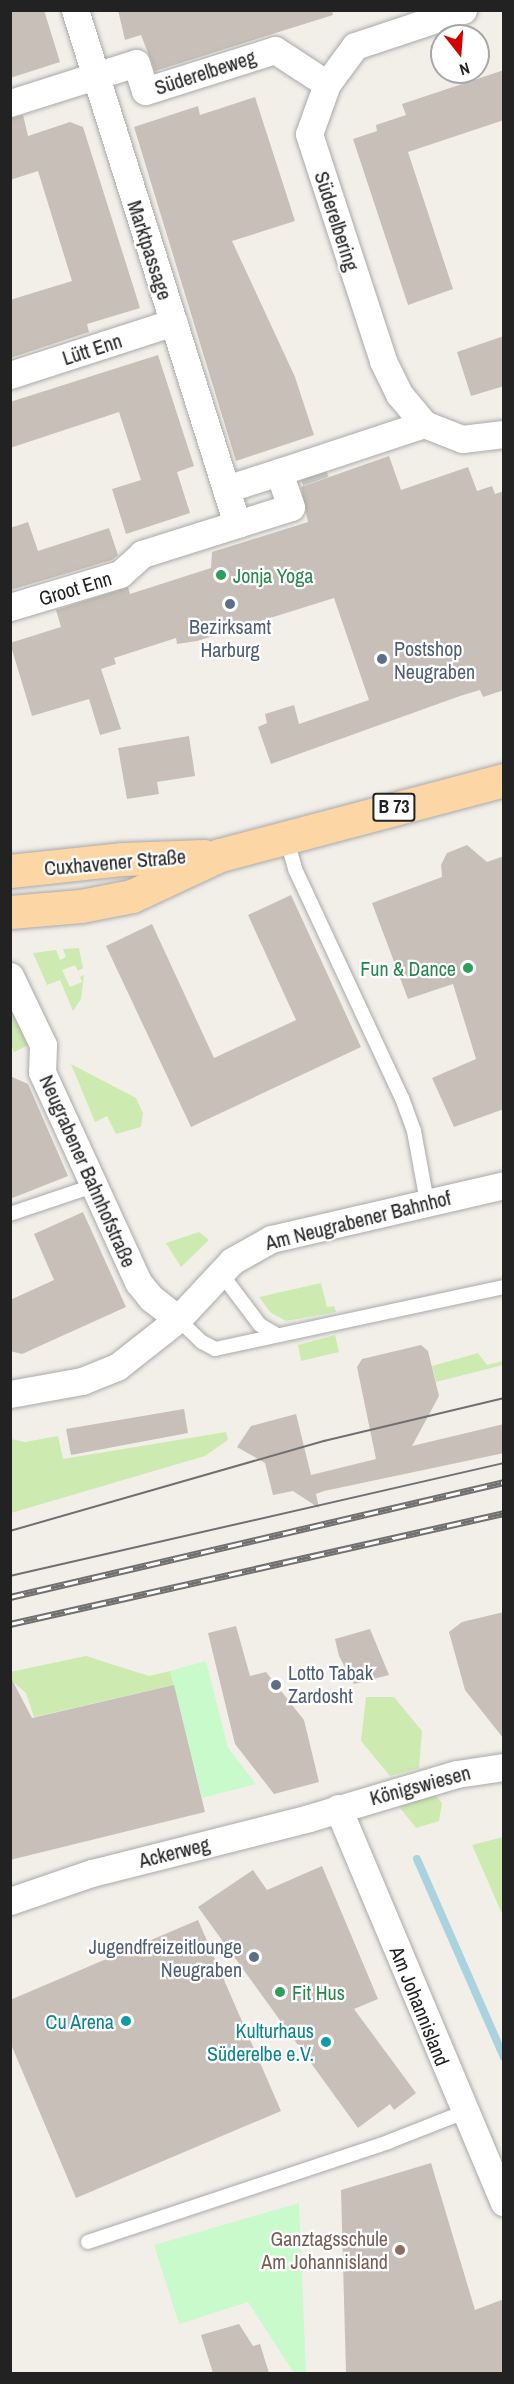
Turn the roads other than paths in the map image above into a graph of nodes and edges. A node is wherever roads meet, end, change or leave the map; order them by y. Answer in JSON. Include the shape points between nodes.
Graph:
{"nodes":[{"id":1,"x":75,"y":10,"type":"edge"},
{"id":2,"x":464,"y":10,"type":"edge"},
{"id":3,"x":95,"y":76,"type":"junction"},
{"id":4,"x":327,"y":84,"type":"junction"},
{"id":5,"x":144,"y":92,"type":"junction"},
{"id":6,"x":10,"y":103,"type":"edge"},
{"id":7,"x":105,"y":105,"type":"junction"},
{"id":8,"x":174,"y":322,"type":"junction"},
{"id":9,"x":10,"y":375,"type":"edge"},
{"id":10,"x":424,"y":424,"type":"junction"},
{"id":11,"x":504,"y":434,"type":"edge"},
{"id":12,"x":279,"y":472,"type":"junction"},
{"id":13,"x":226,"y":489,"type":"junction"},
{"id":14,"x":237,"y":524,"type":"junction"},
{"id":15,"x":10,"y":608,"type":"edge"},
{"id":16,"x":504,"y":780,"type":"edge"},
{"id":17,"x":286,"y":837,"type":"junction"},
{"id":18,"x":220,"y":855,"type":"junction"},
{"id":19,"x":10,"y":871,"type":"edge"},
{"id":20,"x":10,"y":912,"type":"edge"},
{"id":21,"x":10,"y":976,"type":"edge"},
{"id":22,"x":504,"y":1185,"type":"edge"},
{"id":23,"x":93,"y":1186,"type":"junction"},
{"id":24,"x":427,"y":1202,"type":"junction"},
{"id":25,"x":10,"y":1214,"type":"edge"},
{"id":26,"x":220,"y":1272,"type":"junction"},
{"id":27,"x":504,"y":1287,"type":"edge"},
{"id":28,"x":178,"y":1319,"type":"junction"},
{"id":29,"x":277,"y":1335,"type":"junction"},
{"id":30,"x":10,"y":1394,"type":"edge"},
{"id":31,"x":504,"y":1767,"type":"edge"},
{"id":32,"x":338,"y":1808,"type":"junction"},
{"id":33,"x":10,"y":1901,"type":"edge"},
{"id":34,"x":464,"y":2112,"type":"junction"},
{"id":35,"x":504,"y":2203,"type":"edge"},
{"id":36,"x":88,"y":2242,"type":"dead end"}],
"edges":[{"from":1,"to":3,"type":"street","name":"Marktpassage"},
{"from":2,"to":4,"type":"street","name":"Süderelbering","via":[[355,46]]},
{"from":3,"to":5,"type":"street","name":"Süderelbeweg","via":[[136,63]]},
{"from":3,"to":6,"type":"street","name":"Süderelbeweg"},
{"from":3,"to":7,"type":"street","name":"Marktpassage"},
{"from":4,"to":5,"type":"street","name":"Süderelbeweg","via":[[275,50]]},
{"from":4,"to":10,"type":"street","name":"Süderelbering","via":[[309,134],[383,361],[399,394]]},
{"from":5,"to":7,"type":"street","name":"Süderelbeweg"},
{"from":7,"to":8,"type":"street","name":"Marktpassage"},
{"from":8,"to":9,"type":"street","name":"Lütt Enn"},
{"from":8,"to":13,"type":"street","name":"Marktpassage"},
{"from":10,"to":11,"type":"street","name":"Süderelbering","via":[[462,439]]},
{"from":10,"to":12,"type":"street"},
{"from":12,"to":13,"type":"street"},
{"from":12,"to":14,"type":"street","name":"Groot Enn","via":[[297,506]]},
{"from":13,"to":14,"type":"street"},
{"from":14,"to":15,"type":"street","name":"Groot Enn","via":[[142,554],[120,574]]},
{"from":16,"to":17,"type":"main road","name":"Cuxhavener Straße","number":"B 73"},
{"from":17,"to":18,"type":"main road","name":"Cuxhavener Straße","number":"B 73"},
{"from":17,"to":24,"type":"lane","via":[[295,869],[402,1098],[414,1131]]},
{"from":18,"to":19,"type":"main road","name":"Cuxhavener Straße","number":"B 73","via":[[123,859]]},
{"from":18,"to":20,"type":"main road","name":"Cuxhavener Straße","number":"B 73","via":[[132,896],[81,906]]},
{"from":21,"to":23,"type":"street","name":"Neugrabener Bahnhofstraße","via":[[43,1045],[42,1072]]},
{"from":22,"to":24,"type":"street","name":"Am Neugrabener Bahnhof"},
{"from":23,"to":25,"type":"lane"},
{"from":23,"to":28,"type":"street","name":"Neugrabener Bahnhofstraße","via":[[138,1282]]},
{"from":24,"to":26,"type":"street","name":"Am Neugrabener Bahnhof","via":[[271,1239],[245,1252]]},
{"from":26,"to":28,"type":"street","name":"Am Neugrabener Bahnhof"},
{"from":26,"to":29,"type":"lane","via":[[260,1324]]},
{"from":27,"to":29,"type":"lane"},
{"from":28,"to":29,"type":"lane","via":[[202,1342],[215,1348]]},
{"from":28,"to":30,"type":"street","name":"Am Neugrabener Bahnhof","via":[[137,1354],[100,1375]]},
{"from":31,"to":32,"type":"street","name":"Königswiesen","via":[[472,1771]]},
{"from":32,"to":33,"type":"street","name":"Ackerweg","via":[[92,1873]]},
{"from":32,"to":34,"type":"street","name":"Am Johannisland"},
{"from":34,"to":35,"type":"street","name":"Am Johannisland"},
{"from":34,"to":36,"type":"lane","via":[[388,2142]]}]}
